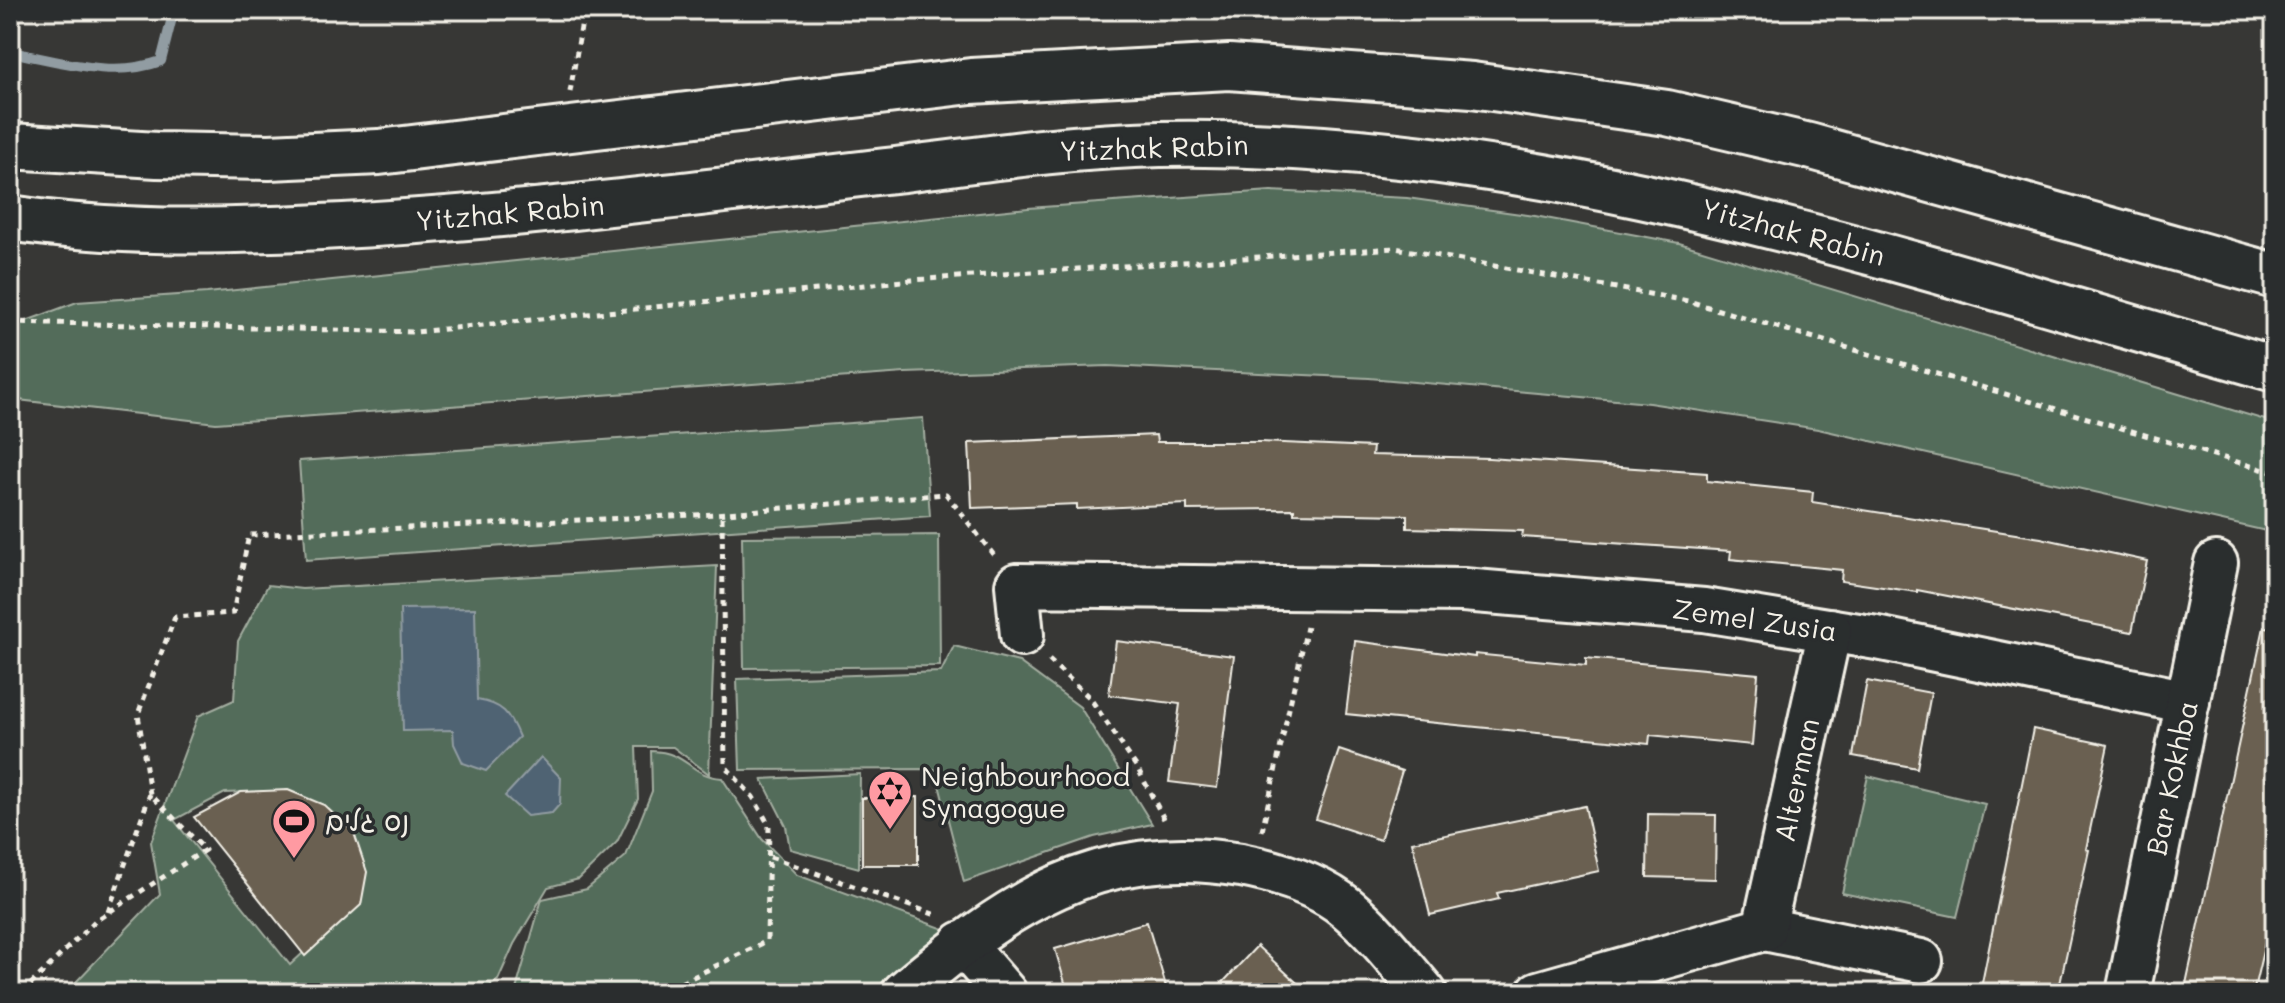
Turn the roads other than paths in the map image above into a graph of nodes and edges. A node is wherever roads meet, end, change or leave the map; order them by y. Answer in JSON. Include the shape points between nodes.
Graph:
{"nodes":[{"id":1,"x":10,"y":146,"type":"edge"},
{"id":2,"x":10,"y":218,"type":"edge"},
{"id":3,"x":2275,"y":276,"type":"edge"},
{"id":4,"x":2275,"y":369,"type":"edge"},
{"id":5,"x":2216,"y":563,"type":"dead end"},
{"id":6,"x":1830,"y":630,"type":"junction"},
{"id":7,"x":1022,"y":635,"type":"road end"},
{"id":8,"x":2188,"y":702,"type":"junction"},
{"id":9,"x":1764,"y":929,"type":"junction"},
{"id":10,"x":972,"y":937,"type":"junction"},
{"id":11,"x":1921,"y":961,"type":"dead end"},
{"id":12,"x":903,"y":993,"type":"edge"},
{"id":13,"x":1005,"y":993,"type":"edge"},
{"id":14,"x":1425,"y":993,"type":"edge"},
{"id":15,"x":1538,"y":993,"type":"edge"},
{"id":16,"x":2128,"y":993,"type":"edge"}],
"edges":[{"from":1,"to":3,"type":"main road","via":[[269,157],[379,152],[971,81],[1229,67],[1369,75],[1667,113],[1823,150]]},
{"from":2,"to":4,"type":"main road","name":"Yitzhak Rabin","via":[[177,232],[379,224],[529,213],[1049,152],[1258,143],[1509,168],[1630,191],[1883,255]]},
{"from":5,"to":8,"type":"street","name":"Bar Kokhba"},
{"from":6,"to":7,"type":"street","name":"Zemel Zusia","via":[[1704,610],[1492,592],[1017,585]]},
{"from":6,"to":8,"type":"street","name":"Zemel Zusia"},
{"from":6,"to":9,"type":"street","name":"Alterman"},
{"from":8,"to":16,"type":"street","name":"Bar Kokhba"},
{"from":9,"to":11,"type":"street"},
{"from":9,"to":15,"type":"street"},
{"from":10,"to":12,"type":"street"},
{"from":10,"to":13,"type":"street"},
{"from":10,"to":14,"type":"street","via":[[1028,899],[1102,868],[1185,860],[1253,868],[1306,884],[1345,906]]}]}
